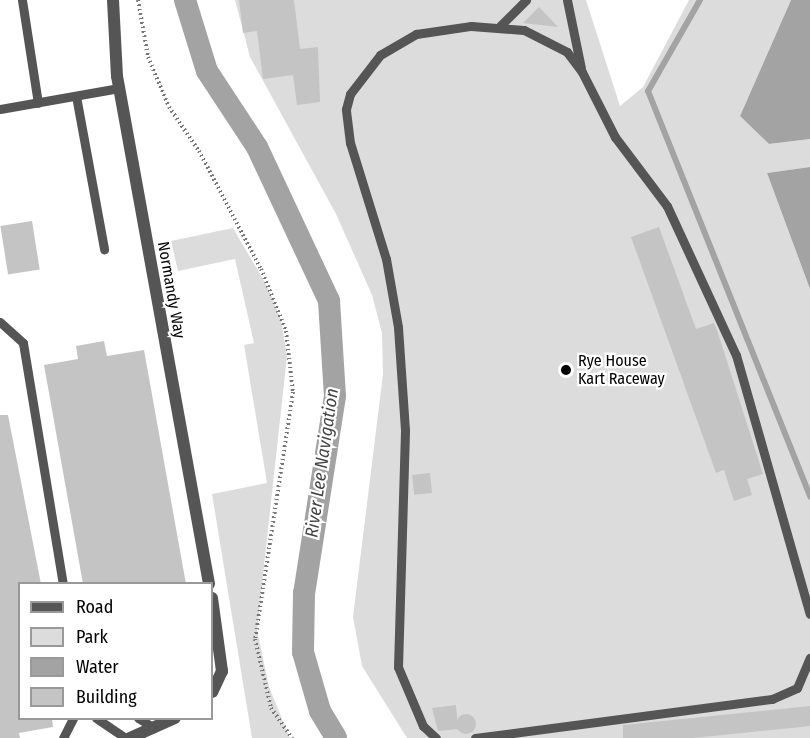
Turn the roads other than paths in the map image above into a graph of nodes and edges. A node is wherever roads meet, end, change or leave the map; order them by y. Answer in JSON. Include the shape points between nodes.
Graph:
{"nodes":[{"id":1,"x":22,"y":0,"type":"edge"},
{"id":2,"x":113,"y":0,"type":"edge"},
{"id":3,"x":526,"y":0,"type":"edge"},
{"id":4,"x":567,"y":0,"type":"edge"},
{"id":5,"x":500,"y":26,"type":"junction"},
{"id":6,"x":582,"y":72,"type":"junction"},
{"id":7,"x":119,"y":88,"type":"junction"},
{"id":8,"x":76,"y":96,"type":"junction"},
{"id":9,"x":38,"y":103,"type":"junction"},
{"id":10,"x":0,"y":110,"type":"edge"},
{"id":11,"x":104,"y":249,"type":"dead end"},
{"id":12,"x":0,"y":322,"type":"edge"},
{"id":13,"x":63,"y":582,"type":"edge"},
{"id":14,"x":209,"y":582,"type":"edge"},
{"id":15,"x":213,"y":605,"type":"edge"},
{"id":16,"x":810,"y":614,"type":"edge"},
{"id":17,"x":810,"y":658,"type":"edge"},
{"id":18,"x":213,"y":690,"type":"edge"},
{"id":19,"x":72,"y":720,"type":"edge"},
{"id":20,"x":99,"y":720,"type":"edge"},
{"id":21,"x":141,"y":720,"type":"edge"},
{"id":22,"x":170,"y":720,"type":"edge"},
{"id":23,"x":153,"y":727,"type":"junction"},
{"id":24,"x":63,"y":738,"type":"edge"},
{"id":25,"x":128,"y":738,"type":"edge"},
{"id":26,"x":436,"y":738,"type":"edge"},
{"id":27,"x":475,"y":738,"type":"edge"}],
"edges":[{"from":1,"to":9,"type":"lane"},
{"from":2,"to":7,"type":"street","name":"Normandy Way"},
{"from":3,"to":5,"type":"lane"},
{"from":4,"to":6,"type":"lane"},
{"from":5,"to":6,"type":"lane","via":[[548,40]]},
{"from":5,"to":26,"type":"lane","via":[[442,27],[397,43],[364,72],[346,109],[350,142],[386,259],[398,327],[405,430],[398,667],[423,726]]},
{"from":6,"to":16,"type":"lane","via":[[620,144],[667,206],[736,355]]},
{"from":7,"to":8,"type":"lane"},
{"from":7,"to":14,"type":"street","name":"Normandy Way"},
{"from":8,"to":9,"type":"lane"},
{"from":8,"to":11,"type":"lane"},
{"from":9,"to":10,"type":"lane"},
{"from":12,"to":13,"type":"lane","via":[[22,343]]},
{"from":15,"to":18,"type":"street","via":[[222,671]]},
{"from":17,"to":27,"type":"lane","via":[[797,688],[772,699]]},
{"from":19,"to":24,"type":"lane"},
{"from":20,"to":25,"type":"lane"},
{"from":21,"to":23,"type":"lane"},
{"from":22,"to":23,"type":"street"},
{"from":23,"to":25,"type":"street"}]}
